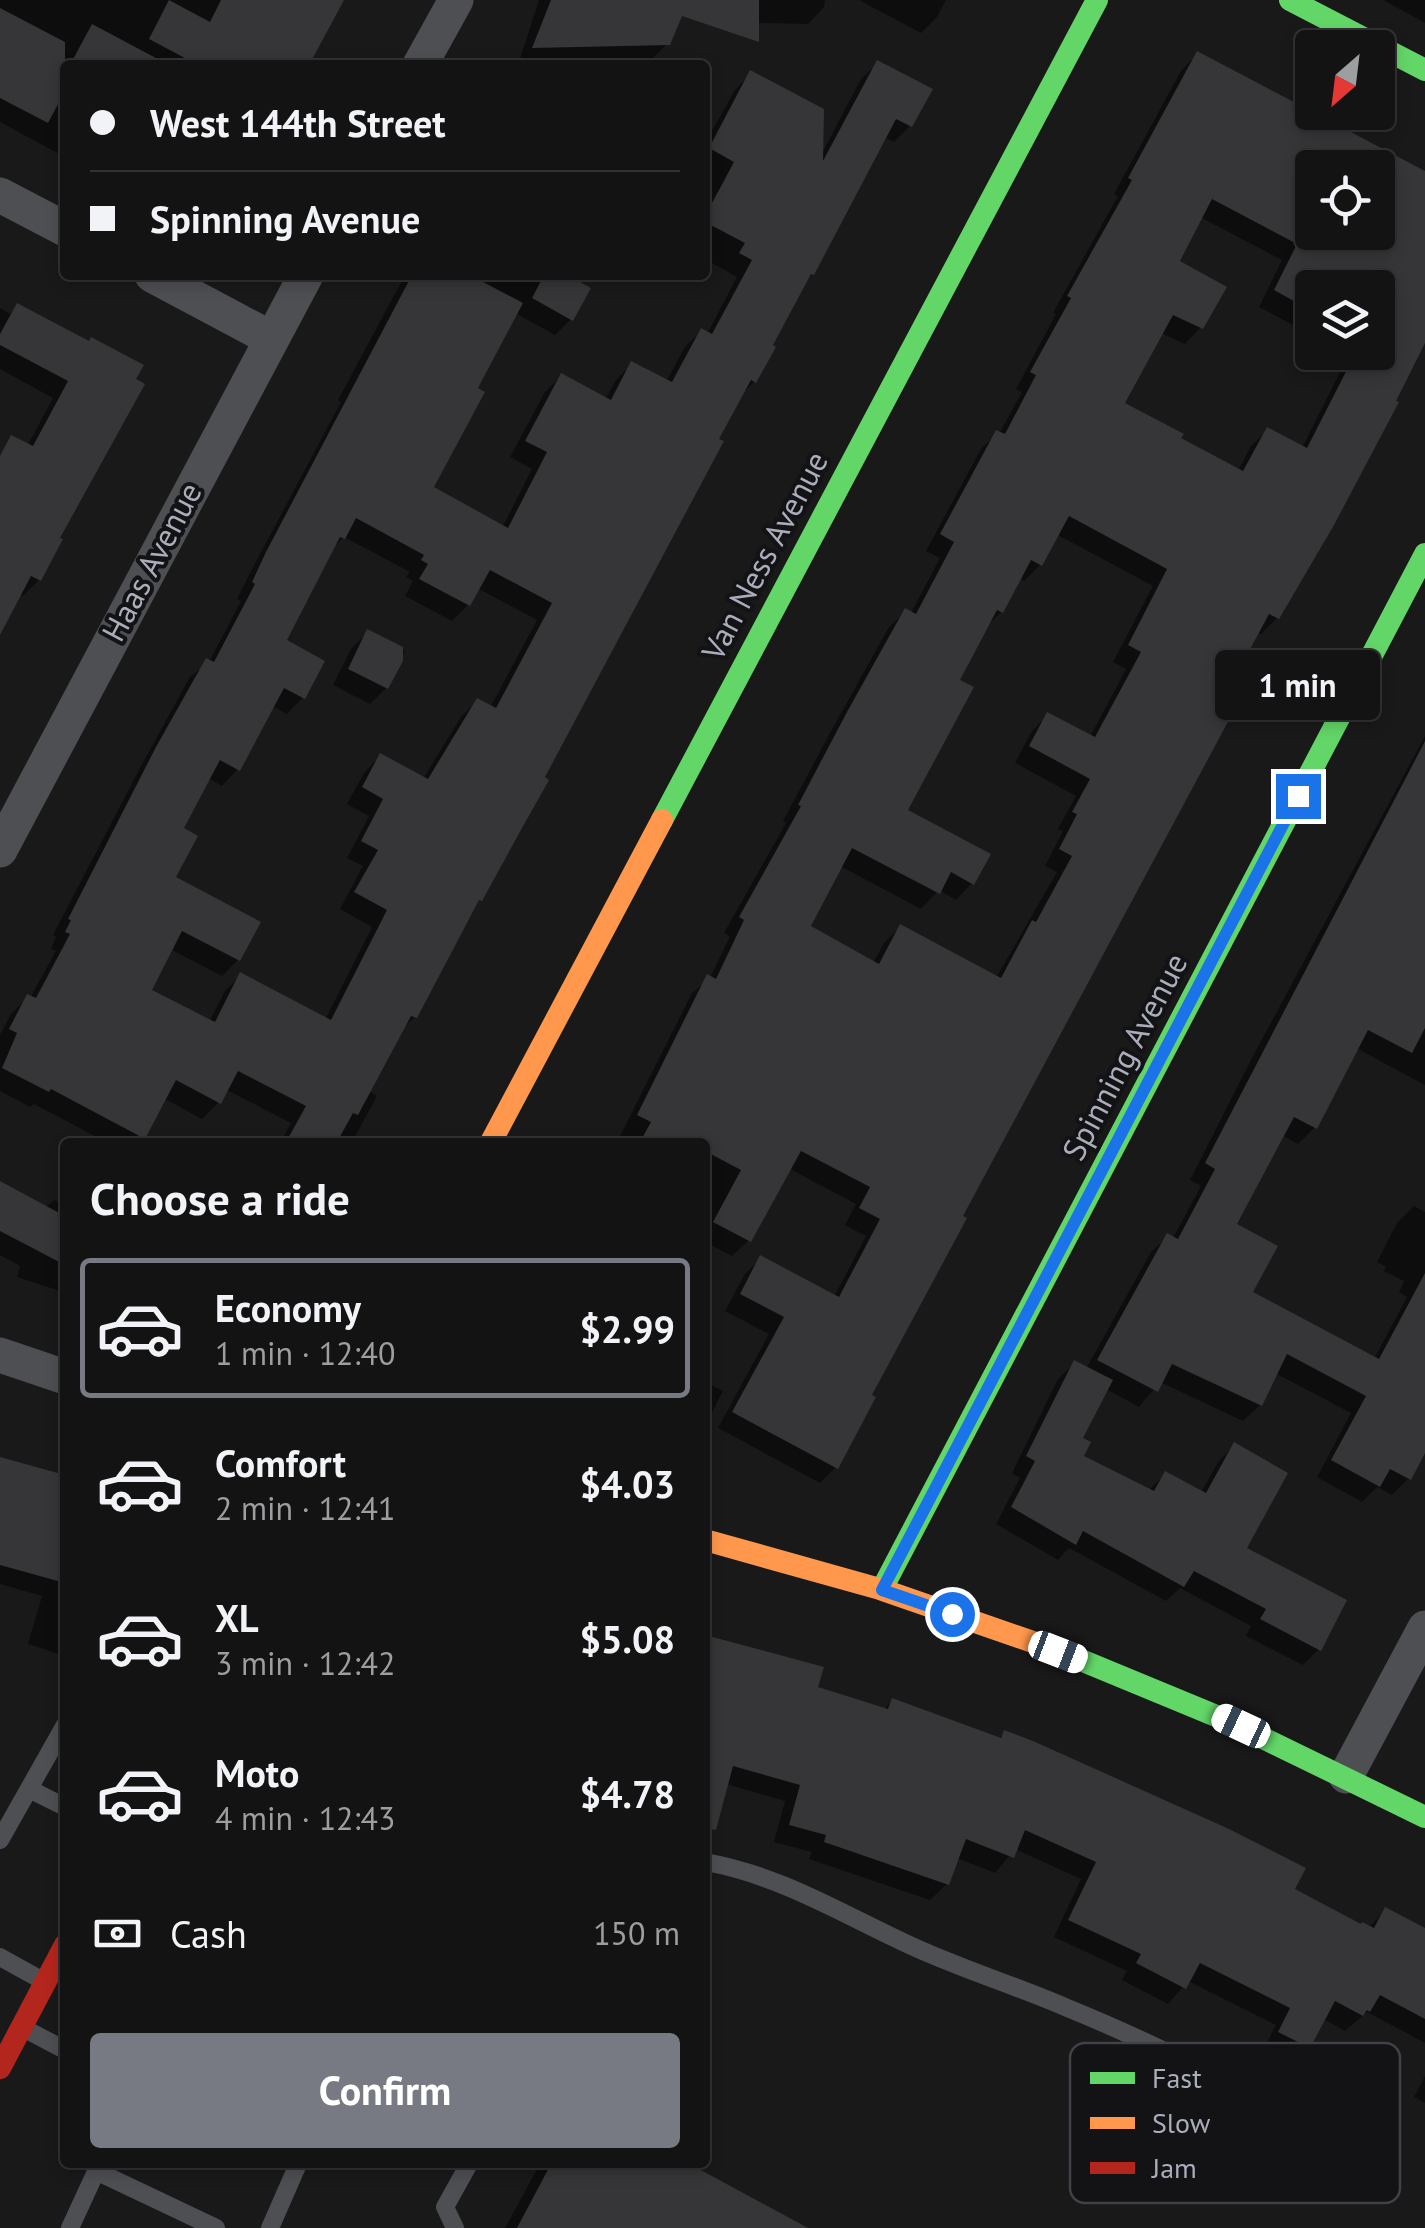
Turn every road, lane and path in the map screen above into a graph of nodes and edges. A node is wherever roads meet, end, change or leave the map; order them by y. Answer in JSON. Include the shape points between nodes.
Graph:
{"nodes":[{"id":1,"x":456,"y":0,"type":"edge"},
{"id":2,"x":1097,"y":0,"type":"edge"},
{"id":3,"x":1290,"y":0,"type":"edge"},
{"id":4,"x":423,"y":60,"type":"edge"},
{"id":5,"x":1425,"y":70,"type":"edge"},
{"id":6,"x":0,"y":194,"type":"edge"},
{"id":7,"x":60,"y":226,"type":"edge"},
{"id":8,"x":161,"y":280,"type":"edge"},
{"id":9,"x":303,"y":280,"type":"edge"},
{"id":10,"x":272,"y":339,"type":"junction"},
{"id":11,"x":1425,"y":554,"type":"edge"},
{"id":12,"x":11,"y":802,"type":"edge"},
{"id":13,"x":0,"y":850,"type":"edge"},
{"id":14,"x":493,"y":1138,"type":"edge"},
{"id":15,"x":0,"y":1355,"type":"edge"},
{"id":16,"x":60,"y":1375,"type":"edge"},
{"id":17,"x":710,"y":1541,"type":"edge"},
{"id":18,"x":882,"y":1590,"type":"junction"},
{"id":19,"x":1425,"y":1628,"type":"edge"},
{"id":20,"x":60,"y":1733,"type":"edge"},
{"id":21,"x":1346,"y":1776,"type":"junction"},
{"id":22,"x":29,"y":1789,"type":"junction"},
{"id":23,"x":60,"y":1804,"type":"edge"},
{"id":24,"x":1425,"y":1817,"type":"edge"},
{"id":25,"x":0,"y":1840,"type":"edge"},
{"id":26,"x":710,"y":1863,"type":"edge"},
{"id":27,"x":60,"y":1955,"type":"edge"},
{"id":28,"x":0,"y":1957,"type":"edge"},
{"id":29,"x":46,"y":1982,"type":"junction"},
{"id":30,"x":22,"y":2027,"type":"junction"},
{"id":31,"x":1148,"y":2043,"type":"edge"},
{"id":32,"x":60,"y":2047,"type":"edge"},
{"id":33,"x":0,"y":2068,"type":"edge"},
{"id":34,"x":98,"y":2168,"type":"edge"},
{"id":35,"x":100,"y":2168,"type":"edge"},
{"id":36,"x":296,"y":2168,"type":"edge"},
{"id":37,"x":467,"y":2168,"type":"edge"},
{"id":38,"x":70,"y":2228,"type":"edge"},
{"id":39,"x":216,"y":2228,"type":"edge"},
{"id":40,"x":270,"y":2228,"type":"edge"},
{"id":41,"x":454,"y":2228,"type":"edge"}],
"edges":[{"from":1,"to":4,"type":"street"},
{"from":2,"to":14,"type":"street","name":"Van Ness Avenue"},
{"from":3,"to":5,"type":"street"},
{"from":6,"to":7,"type":"street"},
{"from":8,"to":10,"type":"street"},
{"from":9,"to":10,"type":"street","name":"Haas Avenue"},
{"from":10,"to":12,"type":"street","name":"Haas Avenue"},
{"from":11,"to":18,"type":"street","name":"Spinning Avenue"},
{"from":12,"to":13,"type":"street","name":"Haas Avenue"},
{"from":15,"to":16,"type":"street"},
{"from":17,"to":18,"type":"street"},
{"from":18,"to":21,"type":"street","via":[[1206,1710]]},
{"from":19,"to":21,"type":"street"},
{"from":20,"to":22,"type":"lane"},
{"from":21,"to":24,"type":"street"},
{"from":22,"to":23,"type":"lane"},
{"from":22,"to":25,"type":"lane"},
{"from":26,"to":31,"type":"lane","via":[[744,1868],[918,1949]]},
{"from":27,"to":29,"type":"street"},
{"from":28,"to":29,"type":"lane"},
{"from":29,"to":30,"type":"street"},
{"from":30,"to":32,"type":"lane"},
{"from":30,"to":33,"type":"street"},
{"from":34,"to":38,"type":"lane"},
{"from":35,"to":39,"type":"lane"},
{"from":36,"to":40,"type":"lane"},
{"from":37,"to":41,"type":"lane","via":[[445,2207]]}]}
